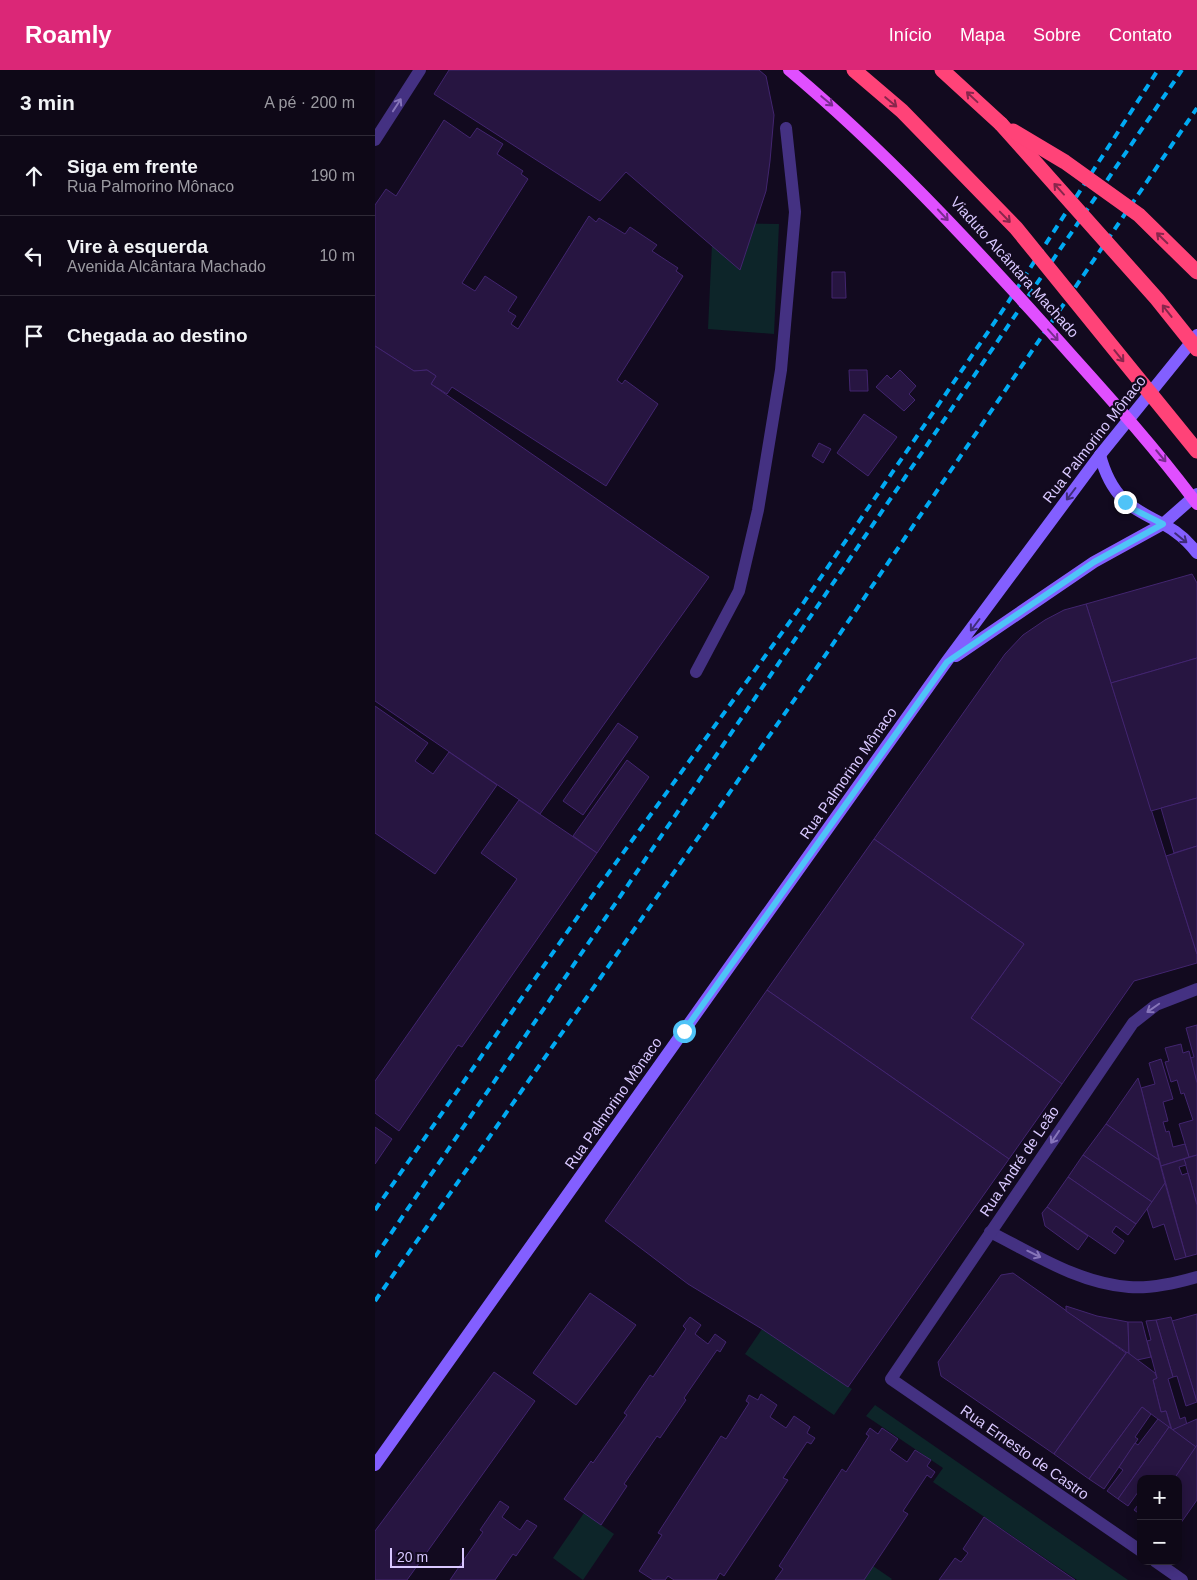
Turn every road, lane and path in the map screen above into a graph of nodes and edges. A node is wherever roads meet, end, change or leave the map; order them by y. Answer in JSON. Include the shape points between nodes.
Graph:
{"nodes":[{"id":1,"x":419,"y":70,"type":"edge"},
{"id":2,"x":789,"y":70,"type":"edge"},
{"id":3,"x":854,"y":70,"type":"edge"},
{"id":4,"x":942,"y":70,"type":"edge"},
{"id":5,"x":1001,"y":124,"type":"junction"},
{"id":6,"x":786,"y":128,"type":"dead end"},
{"id":7,"x":375,"y":140,"type":"edge"},
{"id":8,"x":1197,"y":272,"type":"edge"},
{"id":9,"x":1197,"y":335,"type":"edge"},
{"id":10,"x":1197,"y":349,"type":"edge"},
{"id":11,"x":1197,"y":451,"type":"edge"},
{"id":12,"x":1101,"y":455,"type":"junction"},
{"id":13,"x":1197,"y":494,"type":"edge"},
{"id":14,"x":1197,"y":504,"type":"edge"},
{"id":15,"x":1163,"y":524,"type":"junction"},
{"id":16,"x":1197,"y":553,"type":"edge"},
{"id":17,"x":947,"y":662,"type":"junction"},
{"id":18,"x":696,"y":672,"type":"dead end"},
{"id":19,"x":1197,"y":989,"type":"edge"},
{"id":20,"x":990,"y":1232,"type":"junction"},
{"id":21,"x":1197,"y":1277,"type":"edge"},
{"id":22,"x":891,"y":1379,"type":"joint"},
{"id":23,"x":375,"y":1465,"type":"edge"},
{"id":24,"x":1137,"y":1549,"type":"edge"},
{"id":25,"x":1161,"y":1565,"type":"edge"},
{"id":26,"x":1182,"y":1580,"type":"edge"}],
"edges":[{"from":7,"to":1,"type":"street","one_way":true},
{"from":2,"to":14,"type":"main road","name":"Viaduto Alcântara Machado","one_way":true,"bridge":true,"via":[[837,110],[930,200],[1162,457]]},
{"from":3,"to":11,"type":"highway","name":"Viaduto Alcântara Machado","one_way":true,"bridge":true,"via":[[901,111],[1016,228]]},
{"from":5,"to":4,"type":"highway","one_way":true},
{"from":8,"to":5,"type":"highway","one_way":true,"bridge":true,"via":[[1139,215],[1065,162]]},
{"from":10,"to":5,"type":"highway","one_way":true,"bridge":true,"via":[[1157,299]]},
{"from":6,"to":18,"type":"street","via":[[795,212],[780,380],[758,510],[739,591]]},
{"from":9,"to":12,"type":"street","name":"Rua Palmorino Mônaco"},
{"from":12,"to":15,"type":"street","via":[[1106,475],[1117,494],[1133,509]]},
{"from":12,"to":17,"type":"street","name":"Rua Palmorino Mônaco","one_way":true},
{"from":13,"to":15,"type":"street","name":"Rua Palmorino Mônaco"},
{"from":15,"to":16,"type":"street","one_way":true},
{"from":15,"to":17,"type":"street","name":"Rua Palmorino Mônaco","via":[[1094,562]]},
{"from":17,"to":23,"type":"street","name":"Rua Palmorino Mônaco"},
{"from":19,"to":20,"type":"street","name":"Rua André de Leão","one_way":true,"via":[[1156,1005],[1133,1023]]},
{"from":20,"to":21,"type":"street","one_way":true,"via":[[1083,1278],[1129,1288],[1171,1284]]},
{"from":20,"to":22,"type":"street","name":"Rua André de Leão"},
{"from":22,"to":24,"type":"street","name":"Rua Ernesto de Castro"},
{"from":25,"to":26,"type":"street"}]}
